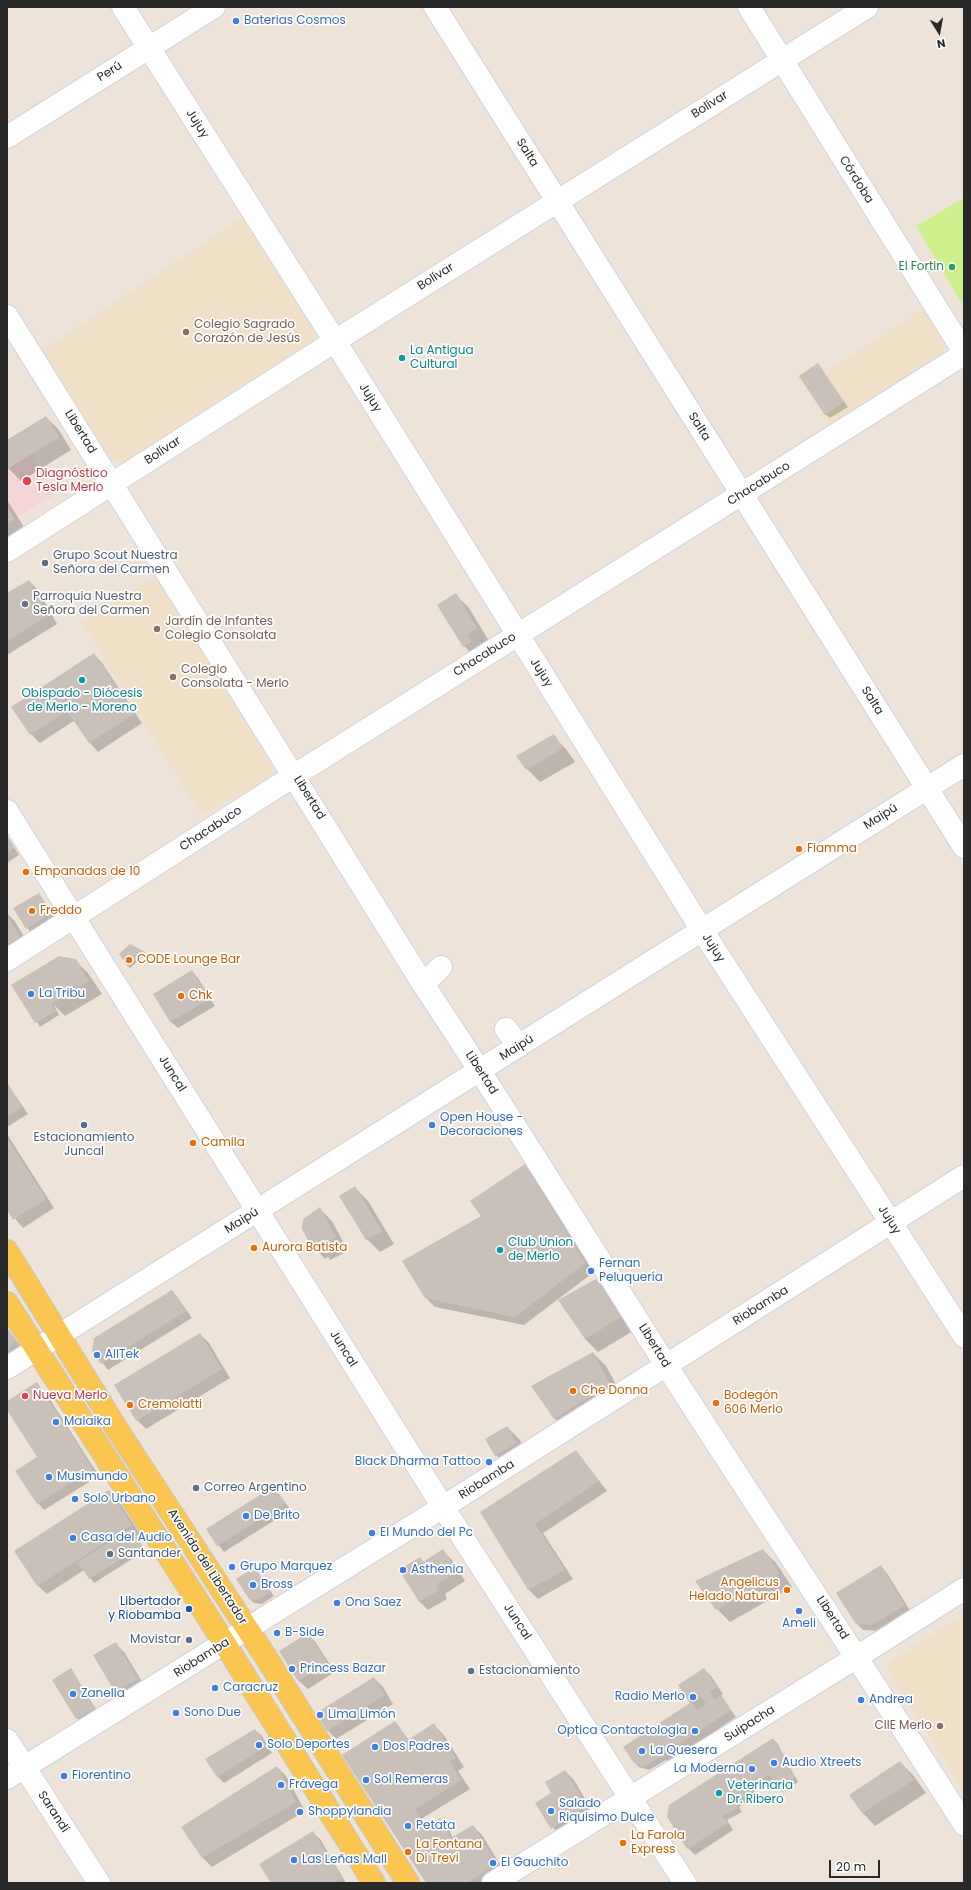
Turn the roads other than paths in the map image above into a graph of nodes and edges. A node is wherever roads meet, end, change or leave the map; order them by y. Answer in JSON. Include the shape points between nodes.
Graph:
{"nodes":[{"id":1,"x":124,"y":7,"type":"edge"},
{"id":2,"x":214,"y":7,"type":"edge"},
{"id":3,"x":435,"y":7,"type":"edge"},
{"id":4,"x":749,"y":7,"type":"edge"},
{"id":5,"x":867,"y":7,"type":"edge"},
{"id":6,"x":149,"y":48,"type":"junction"},
{"id":7,"x":782,"y":60,"type":"junction"},
{"id":8,"x":7,"y":137,"type":"edge"},
{"id":9,"x":557,"y":201,"type":"junction"},
{"id":10,"x":7,"y":316,"type":"edge"},
{"id":11,"x":335,"y":341,"type":"junction"},
{"id":12,"x":964,"y":353,"type":"edge"},
{"id":13,"x":113,"y":483,"type":"junction"},
{"id":14,"x":742,"y":495,"type":"junction"},
{"id":15,"x":7,"y":550,"type":"edge"},
{"id":16,"x":517,"y":635,"type":"junction"},
{"id":17,"x":964,"y":765,"type":"edge"},
{"id":18,"x":295,"y":775,"type":"junction"},
{"id":19,"x":926,"y":788,"type":"junction"},
{"id":20,"x":7,"y":811,"type":"edge"},
{"id":21,"x":964,"y":847,"type":"edge"},
{"id":22,"x":75,"y":917,"type":"junction"},
{"id":23,"x":702,"y":930,"type":"junction"},
{"id":24,"x":7,"y":960,"type":"edge"},
{"id":25,"x":441,"y":967,"type":"dead end"},
{"id":26,"x":423,"y":984,"type":"junction"},
{"id":27,"x":506,"y":1029,"type":"dead end"},
{"id":28,"x":519,"y":1046,"type":"junction"},
{"id":29,"x":481,"y":1071,"type":"junction"},
{"id":30,"x":964,"y":1176,"type":"edge"},
{"id":31,"x":257,"y":1212,"type":"junction"},
{"id":32,"x":890,"y":1223,"type":"junction"},
{"id":33,"x":7,"y":1251,"type":"edge"},
{"id":34,"x":7,"y":1303,"type":"edge"},
{"id":35,"x":60,"y":1335,"type":"junction"},
{"id":36,"x":964,"y":1336,"type":"edge"},
{"id":37,"x":37,"y":1349,"type":"junction"},
{"id":38,"x":666,"y":1366,"type":"junction"},
{"id":39,"x":7,"y":1368,"type":"edge"},
{"id":40,"x":443,"y":1508,"type":"junction"},
{"id":41,"x":964,"y":1589,"type":"edge"},
{"id":42,"x":247,"y":1630,"type":"junction"},
{"id":43,"x":225,"y":1644,"type":"junction"},
{"id":44,"x":857,"y":1657,"type":"junction"},
{"id":45,"x":7,"y":1740,"type":"edge"},
{"id":46,"x":15,"y":1773,"type":"edge"},
{"id":47,"x":631,"y":1798,"type":"junction"},
{"id":48,"x":964,"y":1824,"type":"edge"},
{"id":49,"x":100,"y":1883,"type":"edge"},
{"id":50,"x":374,"y":1883,"type":"edge"},
{"id":51,"x":408,"y":1883,"type":"edge"},
{"id":52,"x":493,"y":1883,"type":"edge"},
{"id":53,"x":685,"y":1883,"type":"edge"}],
"edges":[{"from":1,"to":6,"type":"street","name":"Jujuy"},
{"from":2,"to":6,"type":"street","name":"Perú"},
{"from":3,"to":9,"type":"street","name":"Salta"},
{"from":4,"to":7,"type":"street","name":"Córdoba"},
{"from":5,"to":7,"type":"street","name":"Bolívar"},
{"from":6,"to":8,"type":"street","name":"Perú"},
{"from":6,"to":11,"type":"street","name":"Jujuy"},
{"from":7,"to":9,"type":"street","name":"Bolívar"},
{"from":7,"to":12,"type":"street","name":"Córdoba"},
{"from":9,"to":11,"type":"street","name":"Bolívar"},
{"from":9,"to":14,"type":"street","name":"Salta"},
{"from":10,"to":13,"type":"street","name":"Libertad"},
{"from":11,"to":13,"type":"street","name":"Bolívar"},
{"from":11,"to":16,"type":"street","name":"Jujuy"},
{"from":12,"to":14,"type":"street","name":"Chacabuco"},
{"from":13,"to":15,"type":"street","name":"Bolívar"},
{"from":13,"to":18,"type":"street","name":"Libertad"},
{"from":14,"to":16,"type":"street","name":"Chacabuco"},
{"from":14,"to":19,"type":"street","name":"Salta"},
{"from":16,"to":18,"type":"street","name":"Chacabuco"},
{"from":16,"to":23,"type":"street","name":"Jujuy"},
{"from":17,"to":19,"type":"street","name":"Maipú"},
{"from":18,"to":22,"type":"street","name":"Chacabuco"},
{"from":18,"to":26,"type":"street","name":"Libertad"},
{"from":19,"to":21,"type":"street","name":"Salta"},
{"from":19,"to":23,"type":"street","name":"Maipú"},
{"from":20,"to":22,"type":"street","name":"Juncal"},
{"from":22,"to":24,"type":"street","name":"Chacabuco"},
{"from":22,"to":31,"type":"street","name":"Juncal","via":[[147,1049]]},
{"from":23,"to":28,"type":"street","name":"Maipú"},
{"from":23,"to":32,"type":"street","name":"Jujuy"},
{"from":25,"to":26,"type":"street"},
{"from":26,"to":29,"type":"street","name":"Libertad"},
{"from":27,"to":28,"type":"street"},
{"from":28,"to":29,"type":"street","name":"Maipú"},
{"from":29,"to":31,"type":"street","name":"Maipú"},
{"from":29,"to":38,"type":"street","name":"Libertad"},
{"from":30,"to":32,"type":"street","name":"Riobamba"},
{"from":31,"to":35,"type":"street","name":"Maipú"},
{"from":31,"to":40,"type":"street","name":"Juncal"},
{"from":32,"to":36,"type":"street","name":"Jujuy"},
{"from":32,"to":38,"type":"street","name":"Riobamba"},
{"from":33,"to":35,"type":"main road","name":"Avenida del Libertador"},
{"from":34,"to":37,"type":"main road"},
{"from":35,"to":37,"type":"street","name":"Maipú"},
{"from":35,"to":42,"type":"main road","name":"Avenida del Libertador","via":[[120,1434]]},
{"from":37,"to":39,"type":"street","name":"Maipú"},
{"from":37,"to":43,"type":"main road"},
{"from":38,"to":40,"type":"street","name":"Riobamba"},
{"from":38,"to":44,"type":"street","name":"Libertad"},
{"from":40,"to":42,"type":"street","name":"Riobamba"},
{"from":40,"to":47,"type":"street","name":"Juncal"},
{"from":41,"to":44,"type":"street","name":"Suipacha"},
{"from":42,"to":43,"type":"street","name":"Riobamba"},
{"from":42,"to":51,"type":"main road","name":"Avenida del Libertador"},
{"from":43,"to":46,"type":"street","name":"Riobamba"},
{"from":43,"to":50,"type":"main road"},
{"from":44,"to":47,"type":"street","name":"Suipacha"},
{"from":44,"to":48,"type":"street","name":"Libertad"},
{"from":45,"to":46,"type":"street","name":"Sarandí"},
{"from":46,"to":49,"type":"street","name":"Sarandí"},
{"from":47,"to":52,"type":"street","name":"Suipacha"},
{"from":47,"to":53,"type":"street","name":"Juncal"}]}
